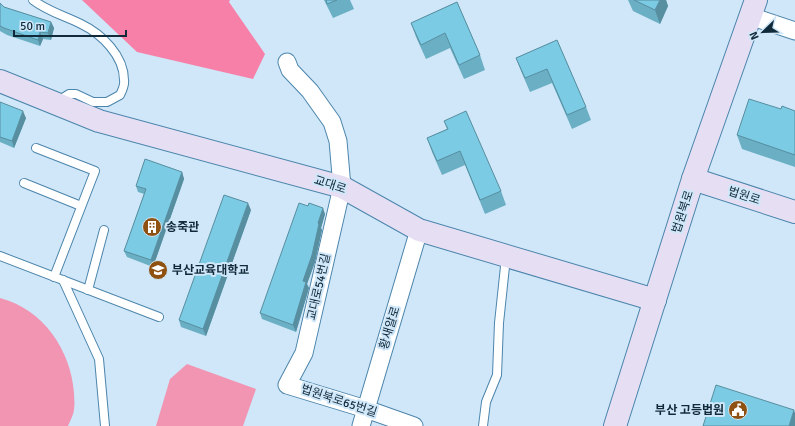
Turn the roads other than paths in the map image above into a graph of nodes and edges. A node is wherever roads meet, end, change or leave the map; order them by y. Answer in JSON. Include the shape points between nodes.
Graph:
{"nodes":[{"id":1,"x":33,"y":0,"type":"edge"},
{"id":2,"x":753,"y":8,"type":"edge"},
{"id":3,"x":795,"y":31,"type":"edge"},
{"id":4,"x":287,"y":62,"type":"dead end"},
{"id":5,"x":0,"y":81,"type":"edge"},
{"id":6,"x":55,"y":103,"type":"junction"},
{"id":7,"x":36,"y":148,"type":"dead end"},
{"id":8,"x":693,"y":179,"type":"junction"},
{"id":9,"x":24,"y":183,"type":"dead end"},
{"id":10,"x":342,"y":187,"type":"junction"},
{"id":11,"x":81,"y":206,"type":"junction"},
{"id":12,"x":795,"y":212,"type":"edge"},
{"id":13,"x":104,"y":230,"type":"dead end"},
{"id":14,"x":420,"y":230,"type":"junction"},
{"id":15,"x":0,"y":256,"type":"edge"},
{"id":16,"x":506,"y":256,"type":"junction"},
{"id":17,"x":54,"y":276,"type":"junction"},
{"id":18,"x":63,"y":280,"type":"junction"},
{"id":19,"x":88,"y":290,"type":"junction"},
{"id":20,"x":655,"y":300,"type":"junction"},
{"id":21,"x":159,"y":317,"type":"dead end"},
{"id":22,"x":287,"y":385,"type":"joint"},
{"id":23,"x":366,"y":409,"type":"junction"},
{"id":24,"x":105,"y":426,"type":"edge"},
{"id":25,"x":361,"y":426,"type":"edge"},
{"id":26,"x":414,"y":426,"type":"edge"},
{"id":27,"x":483,"y":426,"type":"edge"},
{"id":28,"x":615,"y":426,"type":"edge"}],
"edges":[{"from":1,"to":6,"type":"lane","via":[[82,24],[115,52],[122,66],[125,82],[120,95],[107,102],[93,102],[76,94],[69,94]]},
{"from":2,"to":3,"type":"street"},
{"from":2,"to":8,"type":"main road","name":"법원북로"},
{"from":4,"to":10,"type":"street","name":"교대로54번길","via":[[290,70],[310,91],[332,122],[338,141]]},
{"from":5,"to":6,"type":"main road","name":"교대로"},
{"from":6,"to":10,"type":"main road","name":"교대로","via":[[99,121]]},
{"from":7,"to":11,"type":"lane","via":[[95,171]]},
{"from":8,"to":12,"type":"main road","name":"법원로"},
{"from":8,"to":20,"type":"main road","name":"법원북로"},
{"from":9,"to":11,"type":"lane"},
{"from":10,"to":14,"type":"main road","name":"교대로"},
{"from":10,"to":22,"type":"street","name":"교대로54번길","via":[[304,353]]},
{"from":11,"to":17,"type":"lane"},
{"from":13,"to":19,"type":"lane"},
{"from":14,"to":16,"type":"main road","name":"교대로"},
{"from":14,"to":23,"type":"street","name":"황새알로"},
{"from":15,"to":17,"type":"lane"},
{"from":16,"to":20,"type":"main road","name":"교대로"},
{"from":16,"to":27,"type":"lane","via":[[497,375],[486,402]]},
{"from":17,"to":18,"type":"lane"},
{"from":18,"to":19,"type":"lane"},
{"from":18,"to":24,"type":"lane","via":[[100,359]]},
{"from":19,"to":21,"type":"lane"},
{"from":20,"to":28,"type":"main road","name":"법원북로"},
{"from":22,"to":23,"type":"street","name":"법원북로65번길"},
{"from":23,"to":25,"type":"street","name":"황새알로"},
{"from":23,"to":26,"type":"street","name":"법원북로65번길"}]}
